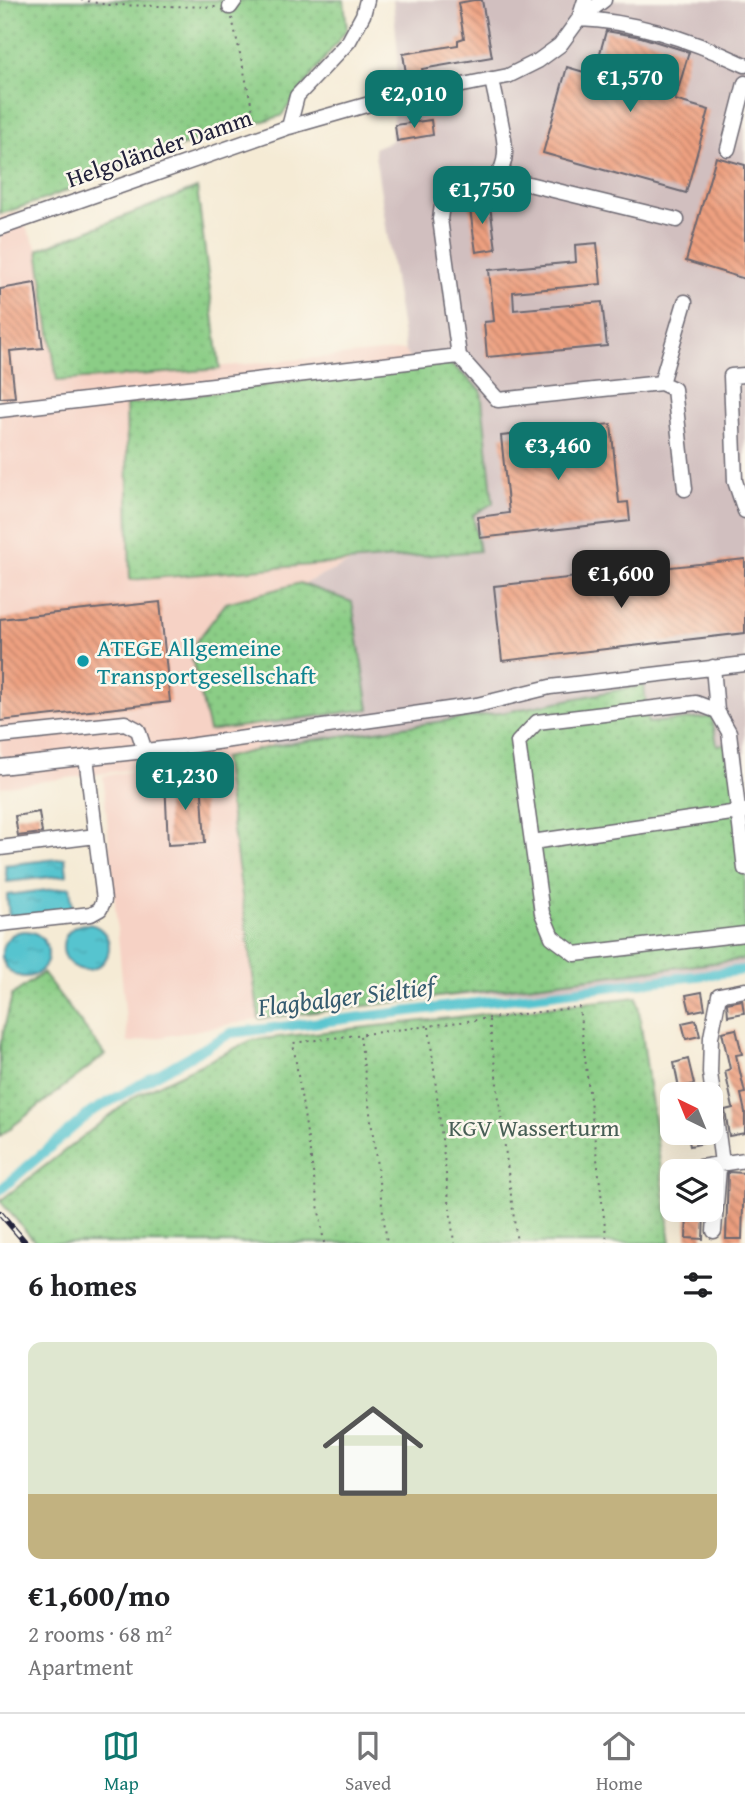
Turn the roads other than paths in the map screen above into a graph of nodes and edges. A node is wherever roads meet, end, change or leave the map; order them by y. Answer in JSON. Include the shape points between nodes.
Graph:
{"nodes":[{"id":1,"x":368,"y":0,"type":"edge"},
{"id":2,"x":584,"y":0,"type":"edge"},
{"id":3,"x":604,"y":0,"type":"edge"},
{"id":4,"x":579,"y":19,"type":"junction"},
{"id":5,"x":745,"y":65,"type":"edge"},
{"id":6,"x":492,"y":79,"type":"junction"},
{"id":7,"x":745,"y":83,"type":"edge"},
{"id":8,"x":289,"y":127,"type":"junction"},
{"id":9,"x":728,"y":149,"type":"dead end"},
{"id":10,"x":501,"y":170,"type":"junction"},
{"id":11,"x":677,"y":220,"type":"dead end"},
{"id":12,"x":0,"y":229,"type":"edge"},
{"id":13,"x":685,"y":302,"type":"dead end"},
{"id":14,"x":459,"y":356,"type":"junction"},
{"id":15,"x":745,"y":375,"type":"edge"},
{"id":16,"x":661,"y":383,"type":"junction"},
{"id":17,"x":0,"y":410,"type":"edge"},
{"id":18,"x":685,"y":489,"type":"dead end"},
{"id":19,"x":745,"y":511,"type":"edge"},
{"id":20,"x":745,"y":664,"type":"edge"},
{"id":21,"x":713,"y":667,"type":"junction"},
{"id":22,"x":717,"y":711,"type":"junction"},
{"id":23,"x":0,"y":736,"type":"edge"},
{"id":24,"x":145,"y":751,"type":"junction"},
{"id":25,"x":86,"y":757,"type":"junction"},
{"id":26,"x":0,"y":767,"type":"edge"},
{"id":27,"x":742,"y":811,"type":"edge"},
{"id":28,"x":96,"y":836,"type":"junction"},
{"id":29,"x":532,"y":842,"type":"junction"},
{"id":30,"x":0,"y":848,"type":"edge"},
{"id":31,"x":745,"y":869,"type":"edge"},
{"id":32,"x":0,"y":924,"type":"edge"},
{"id":33,"x":745,"y":934,"type":"edge"},
{"id":34,"x":745,"y":990,"type":"edge"},
{"id":35,"x":721,"y":1159,"type":"edge"},
{"id":36,"x":745,"y":1160,"type":"edge"},
{"id":37,"x":723,"y":1163,"type":"edge"},
{"id":38,"x":715,"y":1222,"type":"edge"},
{"id":39,"x":714,"y":1231,"type":"dead end"}],
"edges":[{"from":1,"to":8,"type":"street","via":[[349,41],[297,96]]},
{"from":2,"to":4,"type":"street"},
{"from":3,"to":4,"type":"street"},
{"from":4,"to":5,"type":"street","via":[[609,20],[708,48]]},
{"from":4,"to":6,"type":"street","name":"Helgoländer Damm","via":[[560,45],[538,61]]},
{"from":6,"to":8,"type":"street","name":"Helgoländer Damm","via":[[373,103]]},
{"from":6,"to":10,"type":"street","via":[[506,153]]},
{"from":7,"to":9,"type":"street"},
{"from":8,"to":12,"type":"street","name":"Helgoländer Damm"},
{"from":10,"to":11,"type":"street","via":[[512,180]]},
{"from":10,"to":14,"type":"street","via":[[489,183],[454,193],[443,203],[440,219]]},
{"from":13,"to":16,"type":"street"},
{"from":14,"to":16,"type":"street","via":[[498,400]]},
{"from":14,"to":17,"type":"street"},
{"from":15,"to":19,"type":"street","via":[[731,376],[734,481]]},
{"from":16,"to":18,"type":"street","via":[[674,389]]},
{"from":20,"to":21,"type":"street"},
{"from":21,"to":22,"type":"street"},
{"from":21,"to":24,"type":"street","via":[[550,687],[477,705]]},
{"from":22,"to":27,"type":"street","via":[[729,732]]},
{"from":22,"to":29,"type":"street","via":[[696,703],[537,722],[518,742]]},
{"from":23,"to":24,"type":"street","via":[[125,723],[138,730]]},
{"from":24,"to":25,"type":"street"},
{"from":25,"to":26,"type":"street"},
{"from":25,"to":28,"type":"street"},
{"from":27,"to":29,"type":"street"},
{"from":27,"to":31,"type":"street"},
{"from":28,"to":30,"type":"street"},
{"from":28,"to":32,"type":"street","via":[[104,900],[100,909],[91,914]]},
{"from":29,"to":33,"type":"street","via":[[542,913],[551,937],[575,954]]},
{"from":34,"to":35,"type":"street","via":[[719,995],[711,1037],[710,1073]]},
{"from":36,"to":37,"type":"street"},
{"from":38,"to":39,"type":"street"}]}
